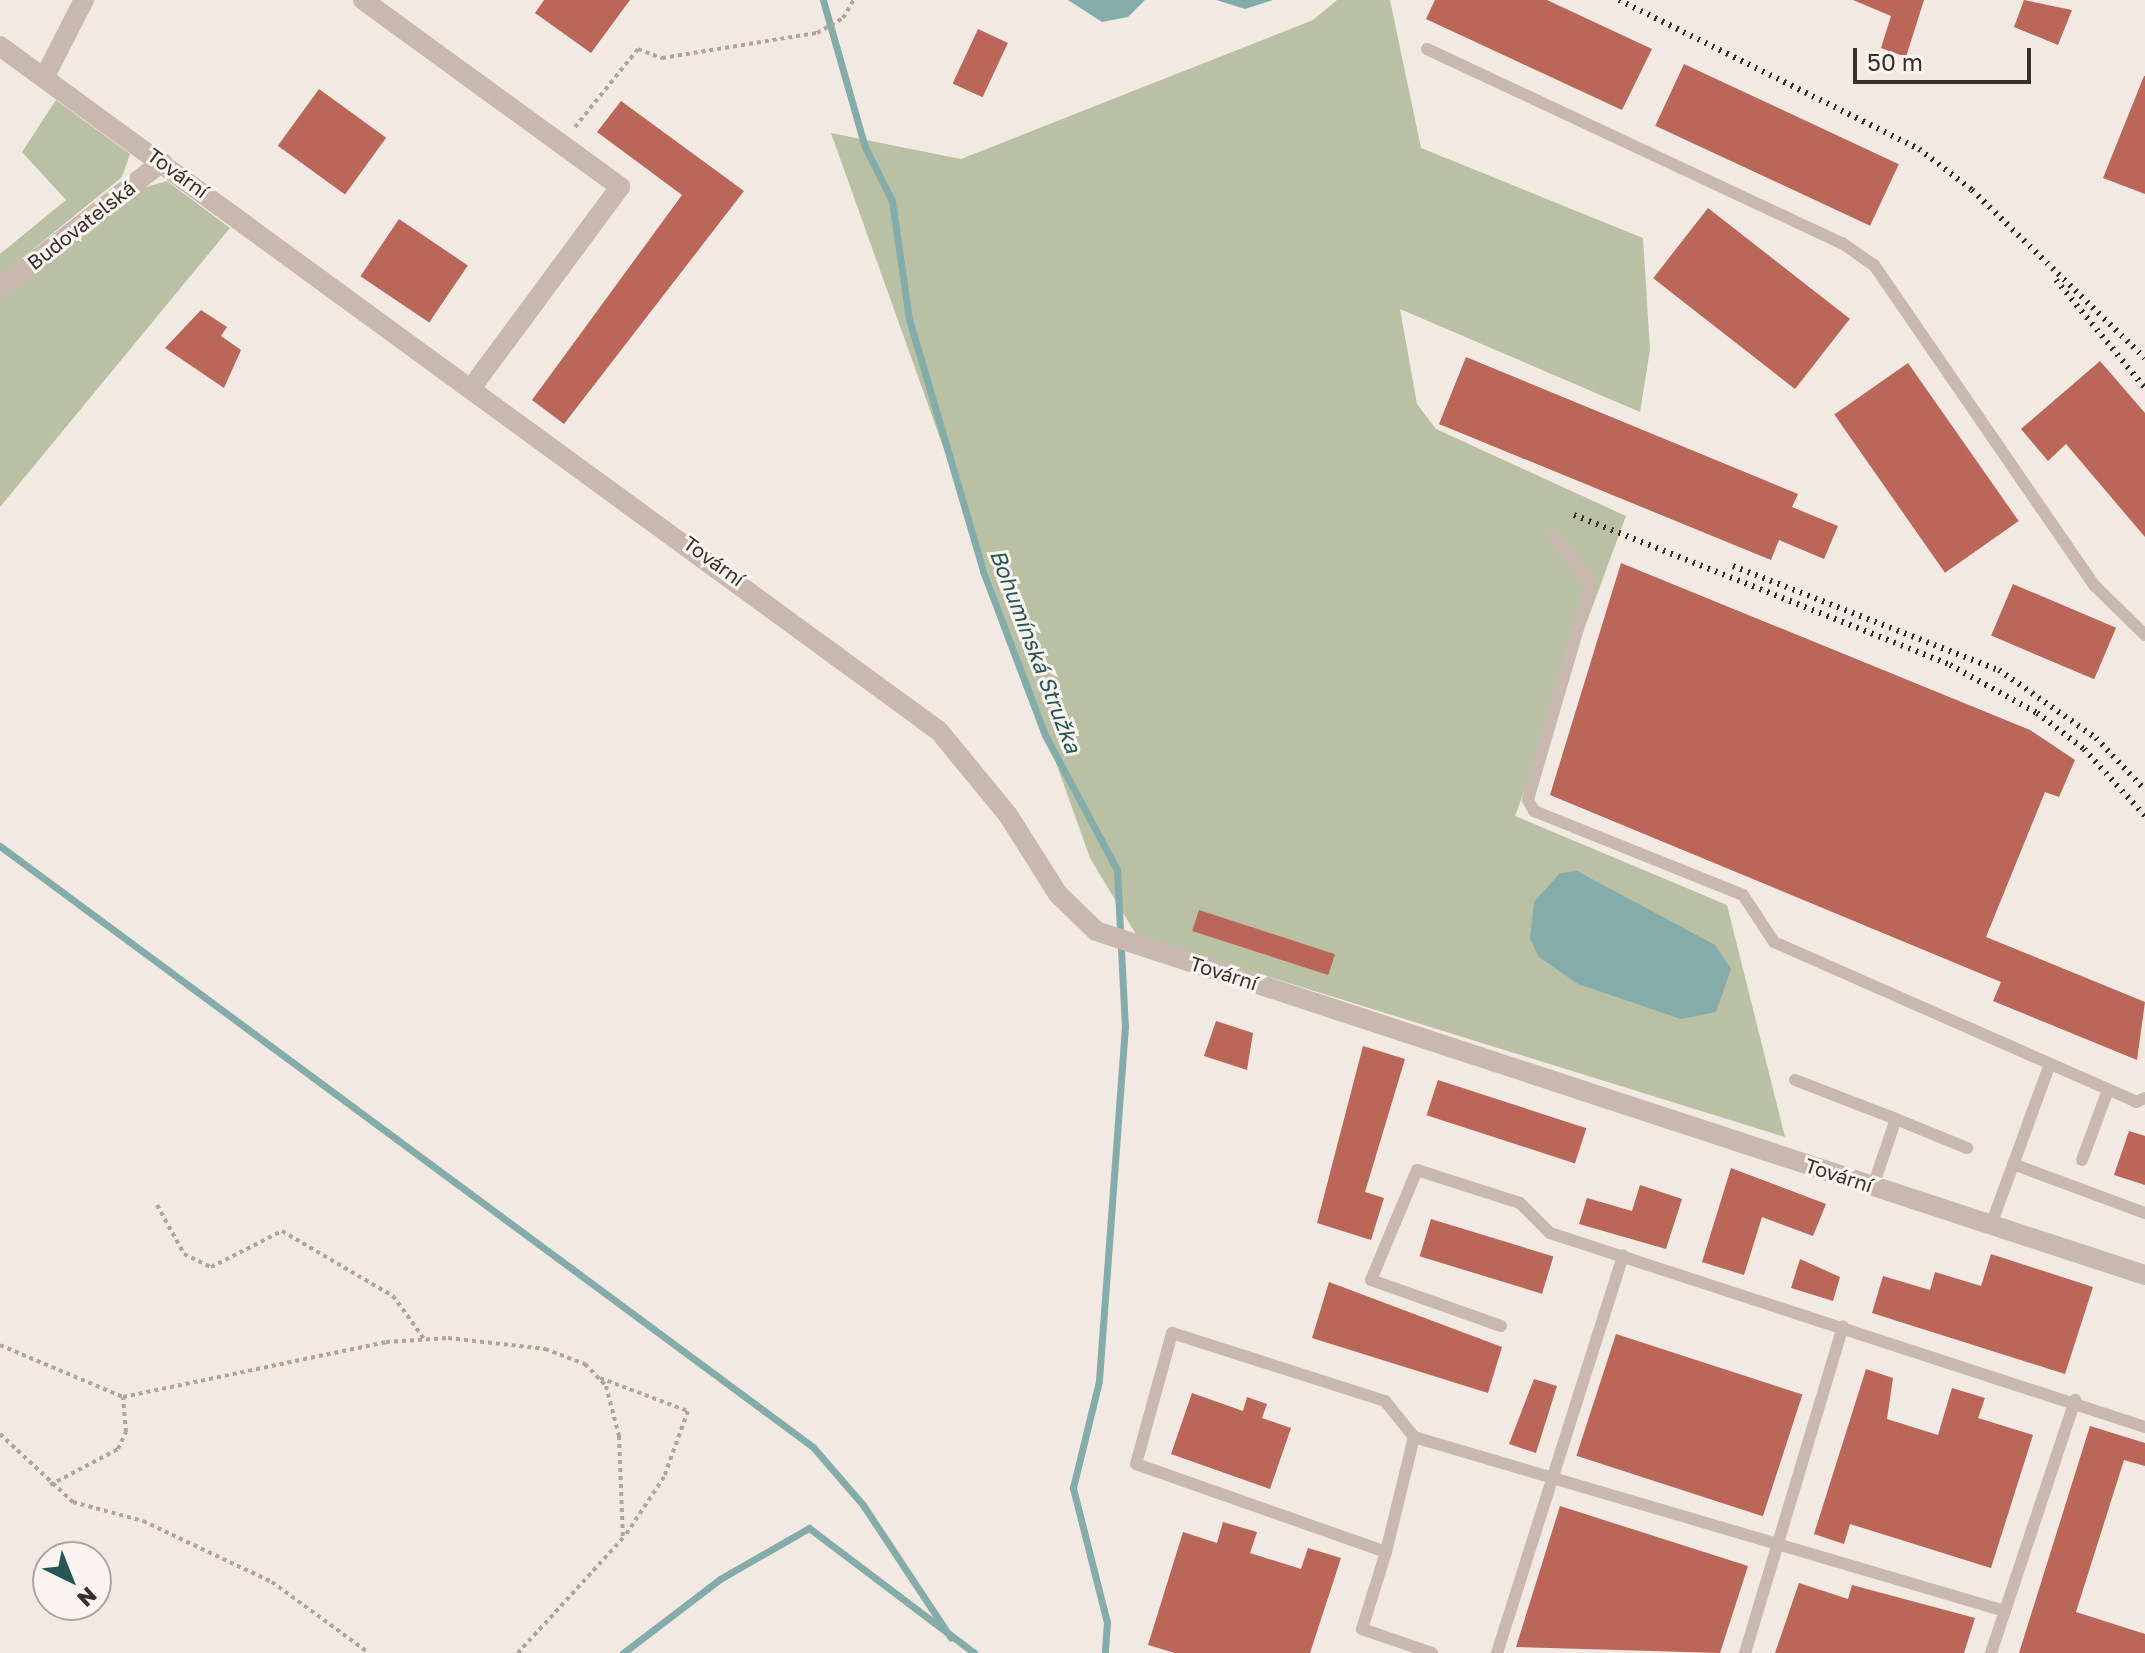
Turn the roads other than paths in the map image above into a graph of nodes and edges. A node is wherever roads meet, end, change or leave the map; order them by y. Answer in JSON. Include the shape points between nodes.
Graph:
{"nodes":[{"id":1,"x":84,"y":0,"type":"edge"},
{"id":2,"x":363,"y":0,"type":"edge"},
{"id":3,"x":0,"y":46,"type":"edge"},
{"id":4,"x":1427,"y":49,"type":"dead end"},
{"id":5,"x":44,"y":78,"type":"junction"},
{"id":6,"x":162,"y":162,"type":"junction"},
{"id":7,"x":0,"y":288,"type":"edge"},
{"id":8,"x":473,"y":386,"type":"junction"},
{"id":9,"x":1554,"y":535,"type":"dead end"},
{"id":10,"x":2145,"y":635,"type":"edge"},
{"id":11,"x":2050,"y":1064,"type":"junction"},
{"id":12,"x":1795,"y":1080,"type":"dead end"},
{"id":13,"x":2108,"y":1090,"type":"junction"},
{"id":14,"x":2145,"y":1098,"type":"edge"},
{"id":15,"x":1896,"y":1119,"type":"junction"},
{"id":16,"x":1967,"y":1148,"type":"dead end"},
{"id":17,"x":2082,"y":1160,"type":"dead end"},
{"id":18,"x":2013,"y":1164,"type":"junction"},
{"id":19,"x":1873,"y":1186,"type":"junction"},
{"id":20,"x":2145,"y":1213,"type":"edge"},
{"id":21,"x":1991,"y":1225,"type":"junction"},
{"id":22,"x":1623,"y":1256,"type":"junction"},
{"id":23,"x":2145,"y":1275,"type":"edge"},
{"id":24,"x":1501,"y":1326,"type":"dead end"},
{"id":25,"x":1843,"y":1326,"type":"junction"},
{"id":26,"x":2075,"y":1400,"type":"junction"},
{"id":27,"x":2145,"y":1427,"type":"edge"},
{"id":28,"x":1414,"y":1437,"type":"junction"},
{"id":29,"x":1552,"y":1479,"type":"junction"},
{"id":30,"x":1778,"y":1545,"type":"junction"},
{"id":31,"x":1386,"y":1552,"type":"junction"},
{"id":32,"x":2005,"y":1611,"type":"junction"},
{"id":33,"x":1432,"y":1653,"type":"edge"},
{"id":34,"x":1497,"y":1653,"type":"edge"},
{"id":35,"x":1745,"y":1653,"type":"edge"},
{"id":36,"x":1991,"y":1653,"type":"edge"}],
"edges":[{"from":1,"to":5,"type":"street"},
{"from":2,"to":8,"type":"street","via":[[566,138],[620,187]]},
{"from":3,"to":5,"type":"street","name":"Tovární"},
{"from":4,"to":10,"type":"lane","via":[[1842,243],[1874,265],[2095,586]]},
{"from":5,"to":6,"type":"street","name":"Tovární"},
{"from":6,"to":7,"type":"street","name":"Budovatelská"},
{"from":6,"to":8,"type":"street","name":"Tovární"},
{"from":8,"to":19,"type":"street","name":"Tovární","via":[[939,731],[1008,815],[1058,894],[1096,931]]},
{"from":9,"to":11,"type":"lane","via":[[1591,584],[1528,800],[1534,811],[1743,895],[1774,942]]},
{"from":11,"to":13,"type":"lane"},
{"from":11,"to":18,"type":"lane"},
{"from":12,"to":15,"type":"lane"},
{"from":13,"to":14,"type":"lane","via":[[2136,1102]]},
{"from":13,"to":17,"type":"lane"},
{"from":15,"to":16,"type":"lane"},
{"from":15,"to":19,"type":"lane"},
{"from":18,"to":20,"type":"lane"},
{"from":18,"to":21,"type":"lane"},
{"from":19,"to":21,"type":"street","name":"Tovární"},
{"from":21,"to":23,"type":"street","name":"Tovární"},
{"from":22,"to":24,"type":"lane","via":[[1550,1233],[1520,1203],[1417,1170],[1371,1280]]},
{"from":22,"to":25,"type":"lane"},
{"from":22,"to":29,"type":"lane"},
{"from":25,"to":26,"type":"lane"},
{"from":25,"to":30,"type":"lane"},
{"from":26,"to":27,"type":"lane"},
{"from":26,"to":32,"type":"lane"},
{"from":28,"to":29,"type":"lane"},
{"from":28,"to":31,"type":"lane"},
{"from":28,"to":31,"type":"lane","via":[[1385,1401],[1172,1333],[1136,1464]]},
{"from":29,"to":30,"type":"lane"},
{"from":29,"to":34,"type":"lane"},
{"from":30,"to":32,"type":"lane"},
{"from":30,"to":35,"type":"lane"},
{"from":31,"to":33,"type":"lane","via":[[1362,1629]]},
{"from":32,"to":36,"type":"lane"}]}
